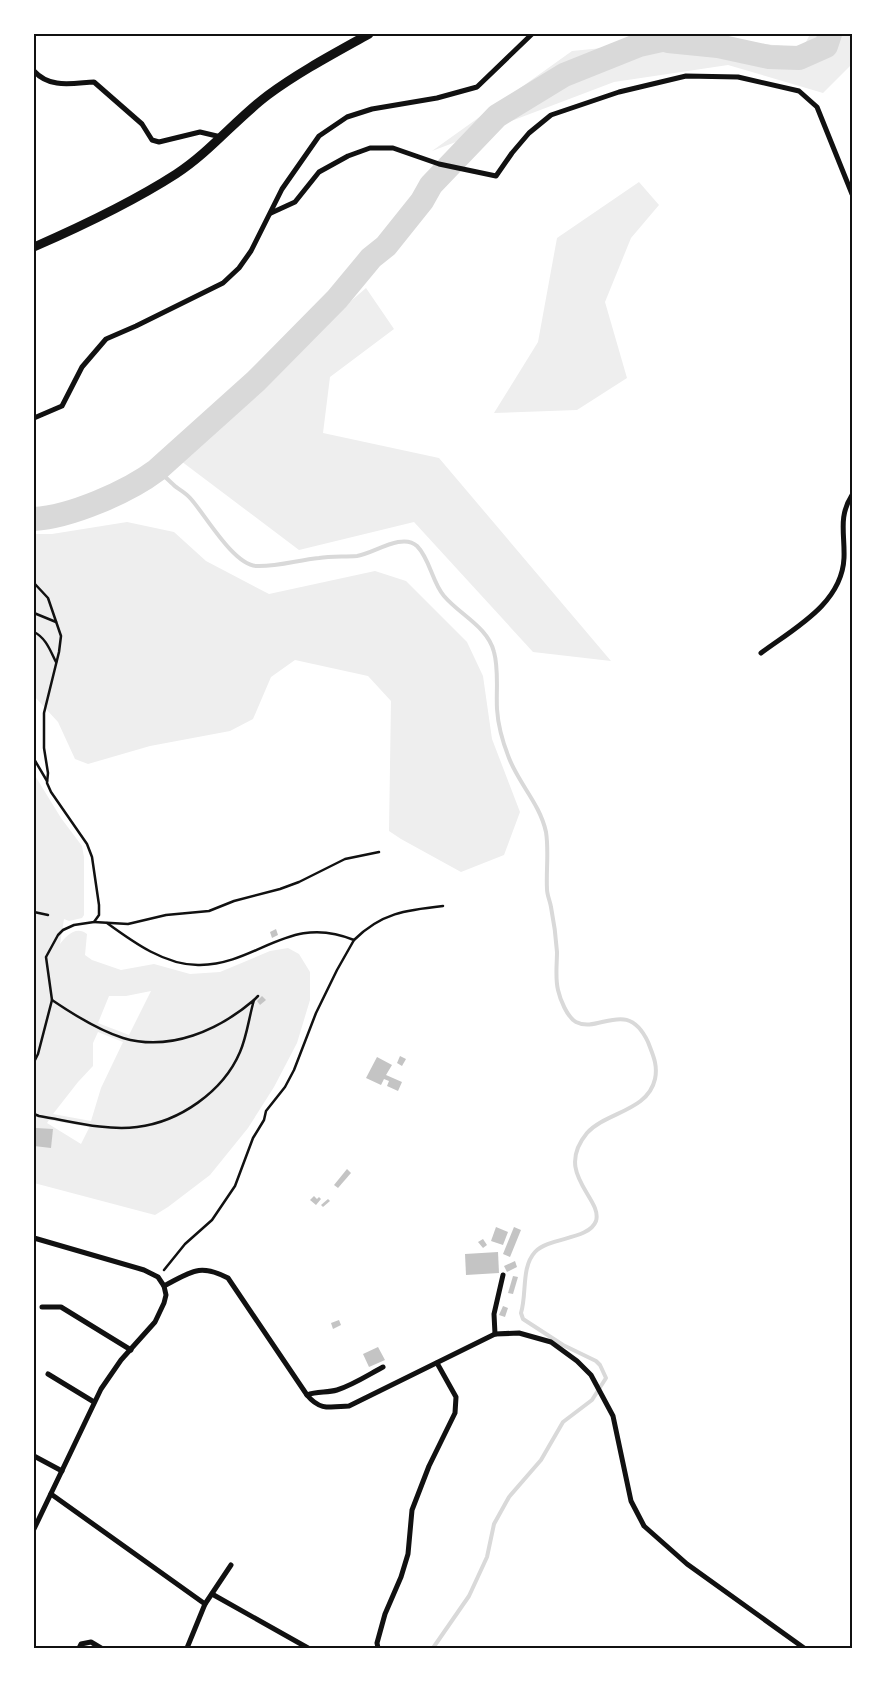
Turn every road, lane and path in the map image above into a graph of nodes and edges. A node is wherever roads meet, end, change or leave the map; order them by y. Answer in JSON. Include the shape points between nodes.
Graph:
{"nodes":[{"id":1,"x":369,"y":34,"type":"edge"},
{"id":2,"x":532,"y":34,"type":"edge"},
{"id":3,"x":34,"y":71,"type":"edge"},
{"id":4,"x":221,"y":137,"type":"junction"},
{"id":5,"x":852,"y":194,"type":"edge"},
{"id":6,"x":271,"y":213,"type":"junction"},
{"id":7,"x":34,"y":247,"type":"edge"},
{"id":8,"x":34,"y":418,"type":"edge"},
{"id":9,"x":852,"y":495,"type":"edge"},
{"id":10,"x":34,"y":583,"type":"edge"},
{"id":11,"x":34,"y":613,"type":"edge"},
{"id":12,"x":56,"y":622,"type":"junction"},
{"id":13,"x":34,"y":632,"type":"edge"},
{"id":14,"x":761,"y":653,"type":"dead end"},
{"id":15,"x":56,"y":662,"type":"junction"},
{"id":16,"x":34,"y":759,"type":"edge"},
{"id":17,"x":47,"y":783,"type":"junction"},
{"id":18,"x":379,"y":852,"type":"dead end"},
{"id":19,"x":443,"y":906,"type":"dead end"},
{"id":20,"x":34,"y":912,"type":"edge"},
{"id":21,"x":48,"y":915,"type":"dead end"},
{"id":22,"x":94,"y":922,"type":"junction"},
{"id":23,"x":107,"y":923,"type":"junction"},
{"id":24,"x":354,"y":940,"type":"junction"},
{"id":25,"x":258,"y":996,"type":"dead end"},
{"id":26,"x":52,"y":1000,"type":"junction"},
{"id":27,"x":254,"y":1000,"type":"junction"},
{"id":28,"x":34,"y":1062,"type":"edge"},
{"id":29,"x":34,"y":1114,"type":"edge"},
{"id":30,"x":34,"y":1238,"type":"edge"},
{"id":31,"x":503,"y":1275,"type":"dead end"},
{"id":32,"x":158,"y":1277,"type":"junction"},
{"id":33,"x":164,"y":1286,"type":"junction"},
{"id":34,"x":42,"y":1307,"type":"dead end"},
{"id":35,"x":495,"y":1334,"type":"junction"},
{"id":36,"x":131,"y":1350,"type":"junction"},
{"id":37,"x":437,"y":1363,"type":"junction"},
{"id":38,"x":383,"y":1367,"type":"dead end"},
{"id":39,"x":48,"y":1374,"type":"dead end"},
{"id":40,"x":306,"y":1395,"type":"junction"},
{"id":41,"x":94,"y":1402,"type":"junction"},
{"id":42,"x":34,"y":1456,"type":"edge"},
{"id":43,"x":62,"y":1471,"type":"junction"},
{"id":44,"x":50,"y":1494,"type":"junction"},
{"id":45,"x":34,"y":1529,"type":"edge"},
{"id":46,"x":231,"y":1565,"type":"dead end"},
{"id":47,"x":212,"y":1594,"type":"junction"},
{"id":48,"x":206,"y":1604,"type":"junction"},
{"id":49,"x":79,"y":1648,"type":"edge"},
{"id":50,"x":100,"y":1648,"type":"edge"},
{"id":51,"x":187,"y":1648,"type":"edge"},
{"id":52,"x":308,"y":1648,"type":"edge"},
{"id":53,"x":378,"y":1648,"type":"edge"},
{"id":54,"x":804,"y":1648,"type":"edge"}],
"edges":[{"from":1,"to":4,"type":"main road","via":[[268,95]]},
{"from":2,"to":6,"type":"street","via":[[477,88],[372,109],[347,117],[319,136],[282,189]]},
{"from":3,"to":4,"type":"street","via":[[49,83],[94,82],[142,124],[152,140],[159,142],[200,132]]},
{"from":4,"to":7,"type":"main road","via":[[177,173],[131,201]]},
{"from":5,"to":6,"type":"street","via":[[817,107],[799,91],[738,77],[686,76],[619,92],[552,115],[529,133],[496,176],[439,164],[393,148],[370,148],[319,172],[295,202]]},
{"from":6,"to":8,"type":"street","via":[[251,251],[223,283],[106,339],[82,367],[62,406]]},
{"from":9,"to":14,"type":"street","via":[[842,520],[842,572],[832,594],[822,607]]},
{"from":10,"to":12,"type":"path","via":[[48,598]]},
{"from":11,"to":12,"type":"path"},
{"from":12,"to":15,"type":"path","via":[[61,636]]},
{"from":13,"to":15,"type":"path","via":[[46,642]]},
{"from":15,"to":17,"type":"path","via":[[44,713]]},
{"from":16,"to":17,"type":"path"},
{"from":17,"to":22,"type":"path","via":[[92,857],[99,905],[99,915]]},
{"from":18,"to":23,"type":"path","via":[[345,859],[299,882],[209,911],[166,915],[128,924]]},
{"from":19,"to":24,"type":"path","via":[[417,908],[379,920]]},
{"from":20,"to":21,"type":"path"},
{"from":22,"to":23,"type":"path"},
{"from":22,"to":26,"type":"path","via":[[63,930],[46,957]]},
{"from":23,"to":24,"type":"path","via":[[136,944],[168,958],[198,965],[223,962],[291,935],[307,932],[325,932]]},
{"from":24,"to":32,"type":"path","via":[[316,1013],[294,1070],[266,1111],[235,1186],[212,1220],[185,1244]]},
{"from":25,"to":27,"type":"path"},
{"from":26,"to":27,"type":"path","via":[[111,1034],[144,1042],[183,1039],[201,1033],[238,1014]]},
{"from":26,"to":28,"type":"path"},
{"from":27,"to":29,"type":"path","via":[[240,1052],[210,1094],[187,1110],[162,1122],[136,1128],[102,1127]]},
{"from":30,"to":32,"type":"street"},
{"from":31,"to":35,"type":"street","via":[[494,1314]]},
{"from":32,"to":33,"type":"street"},
{"from":33,"to":36,"type":"street","via":[[166,1295],[155,1322]]},
{"from":33,"to":40,"type":"street","via":[[198,1269],[214,1271],[228,1278]]},
{"from":34,"to":36,"type":"street","via":[[61,1307]]},
{"from":35,"to":37,"type":"street"},
{"from":35,"to":54,"type":"street","via":[[519,1333],[551,1342],[577,1361],[591,1376],[613,1416],[631,1501],[644,1526],[687,1564]]},
{"from":36,"to":41,"type":"street"},
{"from":37,"to":40,"type":"street","via":[[349,1406],[324,1408]]},
{"from":37,"to":53,"type":"street","via":[[456,1397],[455,1414],[412,1510],[408,1554],[385,1614]]},
{"from":38,"to":40,"type":"street","via":[[336,1390]]},
{"from":39,"to":41,"type":"street"},
{"from":41,"to":43,"type":"street"},
{"from":42,"to":43,"type":"street"},
{"from":43,"to":44,"type":"street"},
{"from":44,"to":45,"type":"street"},
{"from":44,"to":48,"type":"street"},
{"from":46,"to":47,"type":"street"},
{"from":47,"to":48,"type":"street"},
{"from":47,"to":52,"type":"street"},
{"from":48,"to":51,"type":"street"},
{"from":49,"to":50,"type":"street","via":[[81,1644],[91,1642]]}]}
